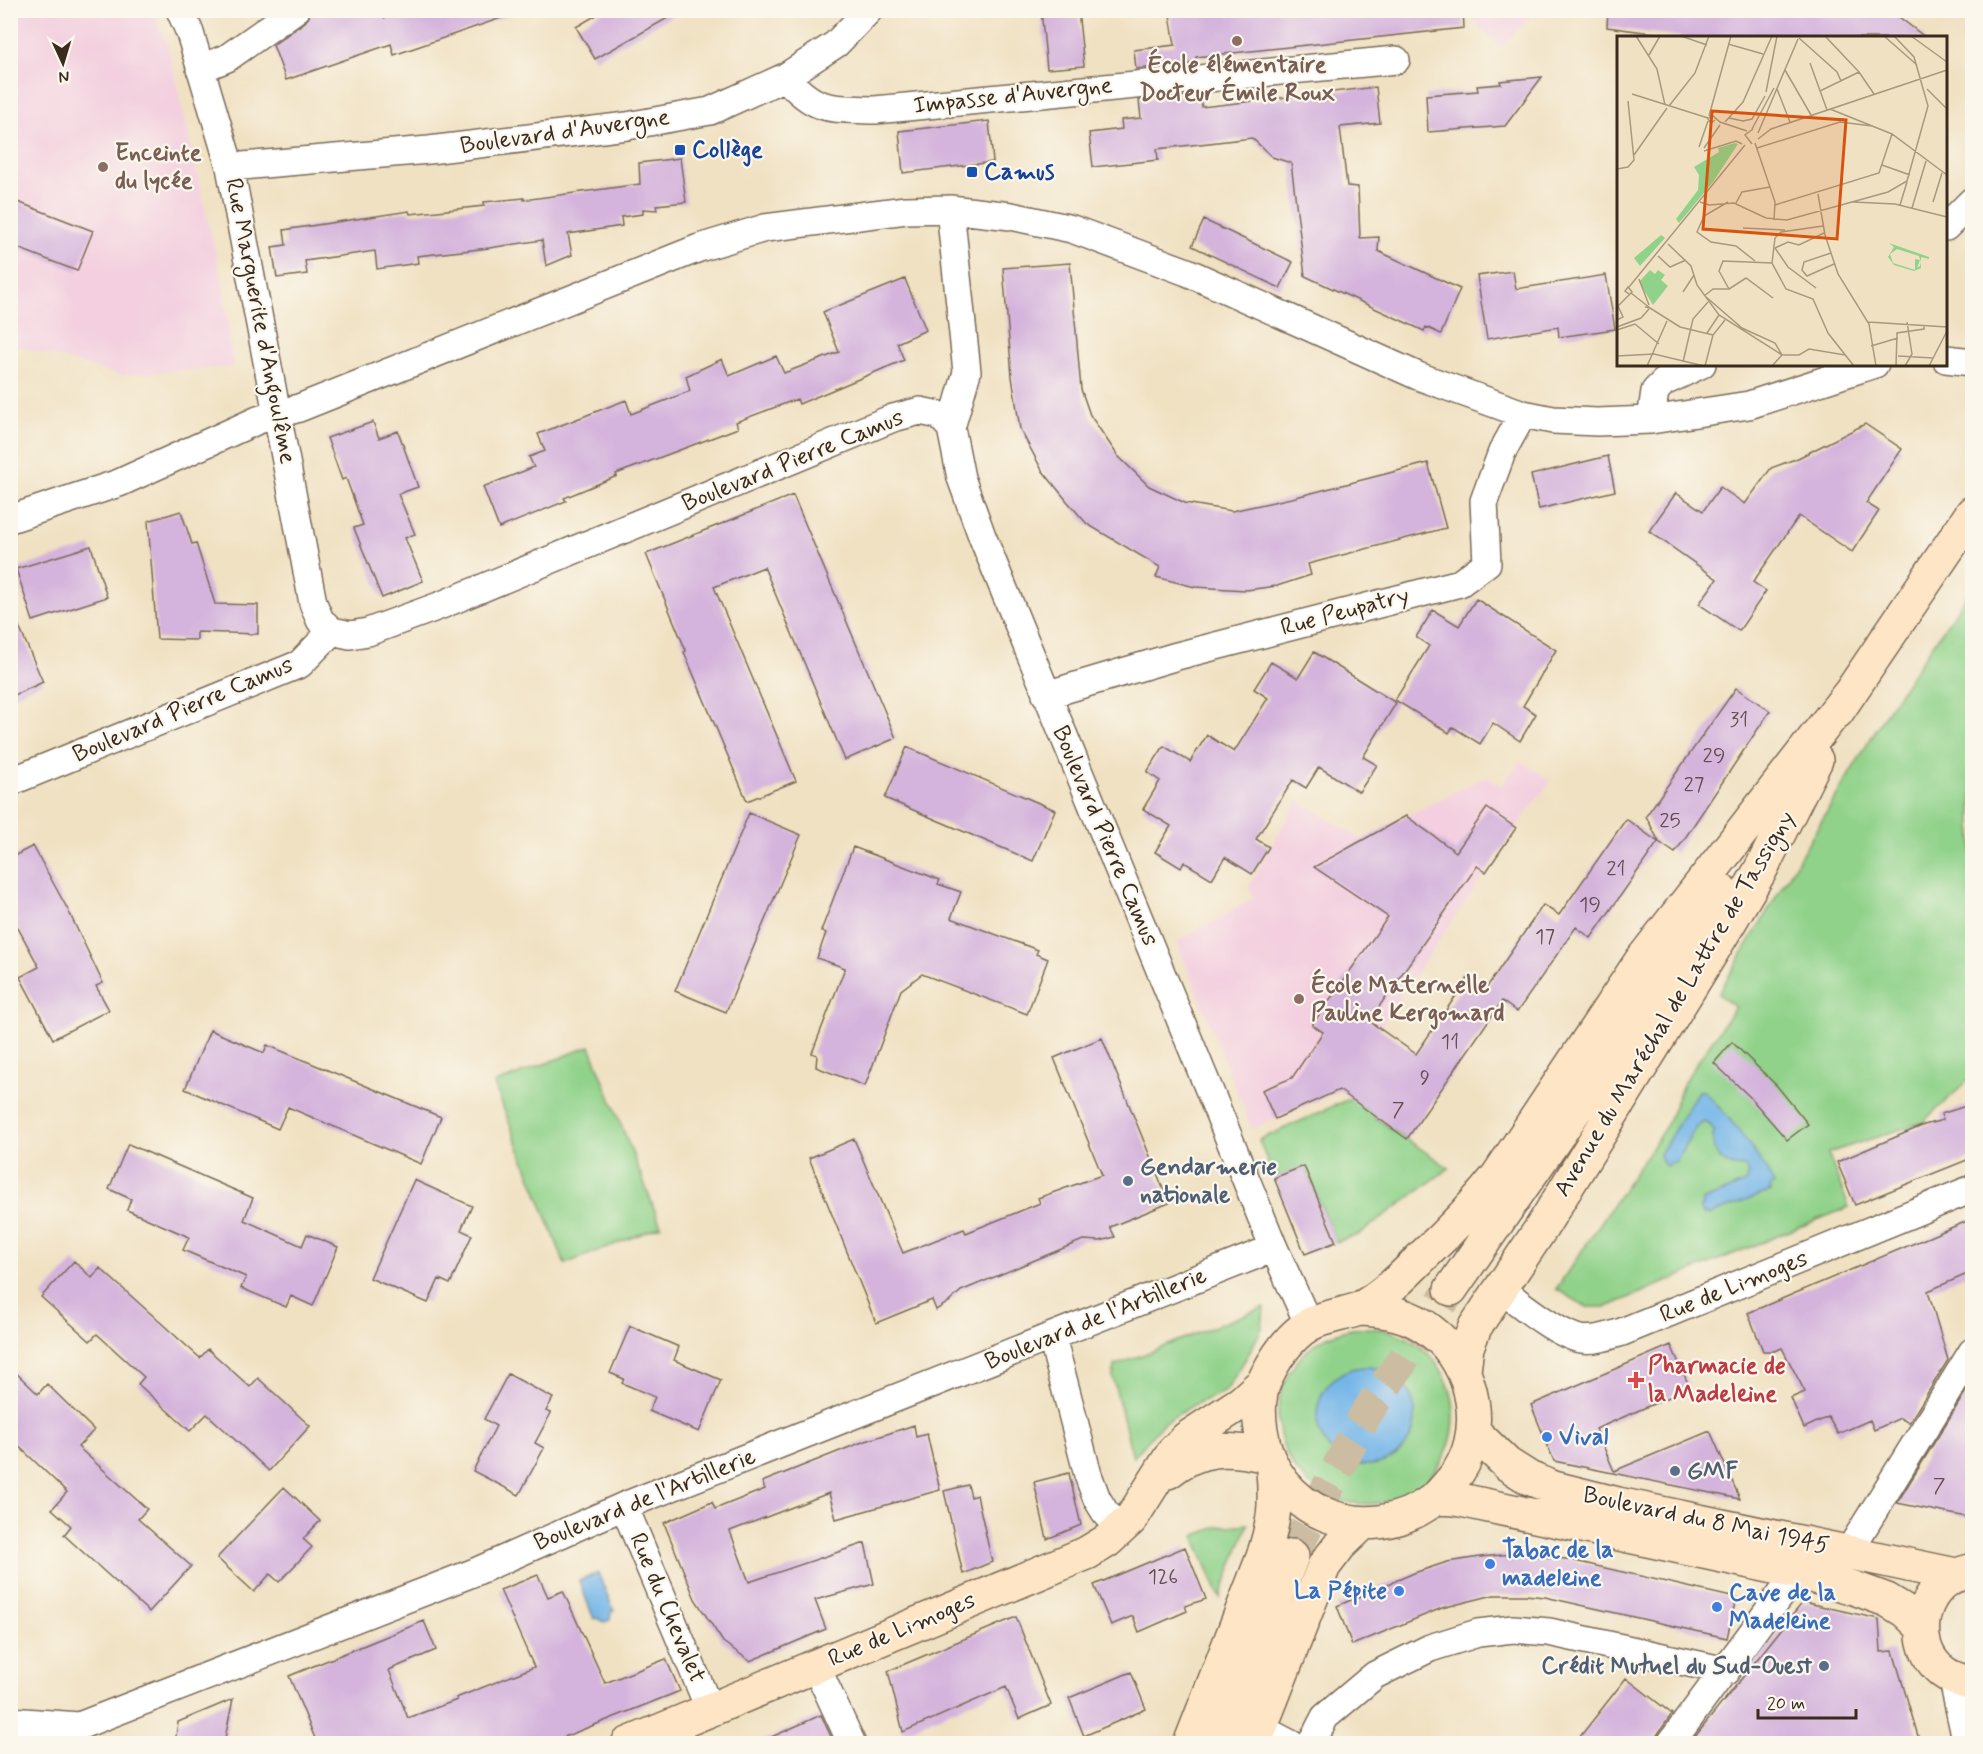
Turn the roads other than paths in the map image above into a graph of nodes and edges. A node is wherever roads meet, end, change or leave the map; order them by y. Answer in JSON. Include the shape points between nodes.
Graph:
{"nodes":[{"id":1,"x":180,"y":10,"type":"edge"},
{"id":2,"x":295,"y":10,"type":"edge"},
{"id":3,"x":869,"y":10,"type":"edge"},
{"id":4,"x":1396,"y":60,"type":"dead end"},
{"id":5,"x":200,"y":69,"type":"junction"},
{"id":6,"x":784,"y":77,"type":"junction"},
{"id":7,"x":230,"y":167,"type":"junction"},
{"id":8,"x":1972,"y":201,"type":"edge"},
{"id":9,"x":950,"y":209,"type":"junction"},
{"id":10,"x":1947,"y":226,"type":"edge"},
{"id":11,"x":1947,"y":359,"type":"edge"},
{"id":12,"x":1972,"y":362,"type":"edge"},
{"id":13,"x":1698,"y":366,"type":"edge"},
{"id":14,"x":1869,"y":366,"type":"edge"},
{"id":15,"x":1523,"y":414,"type":"junction"},
{"id":16,"x":279,"y":416,"type":"junction"},
{"id":17,"x":1651,"y":420,"type":"junction"},
{"id":18,"x":951,"y":428,"type":"junction"},
{"id":19,"x":1972,"y":495,"type":"edge"},
{"id":20,"x":10,"y":519,"type":"edge"},
{"id":21,"x":1967,"y":522,"type":"edge"},
{"id":22,"x":332,"y":631,"type":"junction"},
{"id":23,"x":1849,"y":694,"type":"junction"},
{"id":24,"x":1046,"y":695,"type":"junction"},
{"id":25,"x":10,"y":782,"type":"edge"},
{"id":26,"x":1972,"y":1189,"type":"edge"},
{"id":27,"x":1274,"y":1248,"type":"junction"},
{"id":28,"x":1451,"y":1289,"type":"tunnel mouth"},
{"id":29,"x":1501,"y":1289,"type":"junction"},
{"id":30,"x":1359,"y":1309,"type":"junction"},
{"id":31,"x":1310,"y":1325,"type":"junction"},
{"id":32,"x":1052,"y":1337,"type":"junction"},
{"id":33,"x":1972,"y":1352,"type":"edge"},
{"id":34,"x":1464,"y":1371,"type":"junction"},
{"id":35,"x":1264,"y":1382,"type":"junction"},
{"id":36,"x":1473,"y":1431,"type":"junction"},
{"id":37,"x":1270,"y":1464,"type":"junction"},
{"id":38,"x":1154,"y":1486,"type":"junction"},
{"id":39,"x":1436,"y":1498,"type":"junction"},
{"id":40,"x":624,"y":1506,"type":"junction"},
{"id":41,"x":1363,"y":1523,"type":"junction"},
{"id":42,"x":1122,"y":1530,"type":"junction"},
{"id":43,"x":1849,"y":1551,"type":"junction"},
{"id":44,"x":1292,"y":1556,"type":"tunnel mouth"},
{"id":45,"x":1797,"y":1572,"type":"junction"},
{"id":46,"x":1964,"y":1573,"type":"edge"},
{"id":47,"x":1922,"y":1627,"type":"junction"},
{"id":48,"x":816,"y":1666,"type":"junction"},
{"id":49,"x":1726,"y":1671,"type":"junction"},
{"id":50,"x":1964,"y":1682,"type":"edge"},
{"id":51,"x":710,"y":1710,"type":"junction"},
{"id":52,"x":10,"y":1721,"type":"edge"},
{"id":53,"x":1257,"y":1736,"type":"edge"},
{"id":54,"x":628,"y":1743,"type":"edge"},
{"id":55,"x":852,"y":1743,"type":"edge"},
{"id":56,"x":1190,"y":1743,"type":"edge"},
{"id":57,"x":1220,"y":1743,"type":"edge"},
{"id":58,"x":1291,"y":1743,"type":"edge"},
{"id":59,"x":1311,"y":1743,"type":"edge"},
{"id":60,"x":1670,"y":1743,"type":"edge"},
{"id":61,"x":1970,"y":1743,"type":"edge"}],
"edges":[{"from":1,"to":5,"type":"street","name":"Rue Marguerite d'Angoulême"},
{"from":2,"to":5,"type":"street","via":[[227,58]]},
{"from":3,"to":6,"type":"street","name":"Boulevard d'Auvergne","via":[[836,44]]},
{"from":4,"to":6,"type":"street","name":"Impasse d'Auvergne","via":[[875,110],[823,108],[799,93]]},
{"from":5,"to":7,"type":"street","name":"Rue Marguerite d'Angoulême"},
{"from":6,"to":7,"type":"street","name":"Boulevard d'Auvergne","via":[[710,111],[627,126],[429,150]]},
{"from":7,"to":16,"type":"street","name":"Rue Marguerite d'Angoulême"},
{"from":8,"to":10,"type":"street"},
{"from":9,"to":15,"type":"street","via":[[1072,229],[1187,272],[1418,376]]},
{"from":9,"to":16,"type":"street","via":[[906,210],[765,228],[699,248]]},
{"from":9,"to":18,"type":"street","via":[[967,372]]},
{"from":11,"to":12,"type":"street"},
{"from":13,"to":17,"type":"street","via":[[1664,382],[1655,391]]},
{"from":14,"to":17,"type":"street","via":[[1749,405]]},
{"from":15,"to":17,"type":"street","via":[[1553,420]]},
{"from":15,"to":24,"type":"street","name":"Rue Peupatry","via":[[1502,452],[1484,501],[1487,563],[1460,583]]},
{"from":16,"to":20,"type":"street","via":[[258,420],[119,483]]},
{"from":16,"to":22,"type":"street","name":"Rue Marguerite d'Angoulême","via":[[313,603],[320,620]]},
{"from":18,"to":22,"type":"street","name":"Boulevard Pierre Camus","via":[[939,414],[920,411],[893,418],[439,606],[368,632],[350,635]]},
{"from":18,"to":24,"type":"street","name":"Boulevard Pierre Camus","via":[[961,478]]},
{"from":19,"to":21,"type":"main road"},
{"from":21,"to":23,"type":"main road"},
{"from":22,"to":25,"type":"street","name":"Boulevard Pierre Camus","via":[[300,664]]},
{"from":23,"to":28,"type":"main road","via":[[1630,1030]]},
{"from":23,"to":29,"type":"main road","name":"Avenue du Maréchal de Lattre de Tassigny","via":[[1760,871]]},
{"from":23,"to":30,"type":"main road","name":"Avenue du Maréchal de Lattre de Tassigny","via":[[1641,961],[1497,1177],[1470,1210],[1396,1282]]},
{"from":24,"to":27,"type":"street","name":"Boulevard Pierre Camus"},
{"from":26,"to":29,"type":"street","name":"Rue de Limoges","via":[[1598,1339],[1567,1334]]},
{"from":27,"to":31,"type":"street","name":"Boulevard Pierre Camus"},
{"from":27,"to":32,"type":"street","name":"Boulevard de l'Artillerie"},
{"from":29,"to":34,"type":"main road","name":"Avenue du Maréchal de Lattre de Tassigny","via":[[1475,1327]]},
{"from":30,"to":31,"type":"main road"},
{"from":30,"to":34,"type":"main road","via":[[1410,1318],[1432,1331]]},
{"from":31,"to":35,"type":"main road","via":[[1276,1358]]},
{"from":32,"to":40,"type":"street","name":"Boulevard de l'Artillerie"},
{"from":32,"to":42,"type":"street","via":[[1088,1475],[1105,1512]]},
{"from":33,"to":43,"type":"street"},
{"from":34,"to":36,"type":"main road","via":[[1470,1390]]},
{"from":35,"to":37,"type":"main road","via":[[1260,1421]]},
{"from":35,"to":38,"type":"main road","name":"Rue de Limoges","via":[[1242,1402],[1187,1438],[1174,1451]]},
{"from":36,"to":39,"type":"main road","via":[[1463,1462]]},
{"from":36,"to":43,"type":"main road","name":"Boulevard du 8 Mai 1945","via":[[1507,1464],[1554,1488]]},
{"from":37,"to":38,"type":"main road","name":"Rue de Limoges","via":[[1245,1451],[1220,1449],[1182,1461]]},
{"from":37,"to":41,"type":"main road","via":[[1290,1492],[1311,1508],[1336,1519]]},
{"from":37,"to":56,"type":"main road","via":[[1276,1502],[1272,1526]]},
{"from":38,"to":42,"type":"main road","name":"Rue de Limoges"},
{"from":39,"to":41,"type":"main road","via":[[1397,1519]]},
{"from":39,"to":45,"type":"main road","name":"Boulevard du 8 Mai 1945","via":[[1456,1499]]},
{"from":40,"to":51,"type":"street","name":"Rue du Chevalet"},
{"from":40,"to":52,"type":"street","name":"Boulevard de l'Artillerie","via":[[475,1572],[79,1726]]},
{"from":41,"to":53,"type":"main road","via":[[1324,1566]]},
{"from":42,"to":48,"type":"main road","name":"Rue de Limoges","via":[[1087,1553]]},
{"from":43,"to":46,"type":"main road","name":"Boulevard du 8 Mai 1945"},
{"from":44,"to":57,"type":"main road"},
{"from":45,"to":47,"type":"main road","name":"Boulevard du 8 Mai 1945","via":[[1887,1600]]},
{"from":45,"to":49,"type":"street"},
{"from":46,"to":47,"type":"main road","via":[[1942,1583],[1931,1596]]},
{"from":47,"to":50,"type":"main road","via":[[1931,1658],[1941,1671]]},
{"from":48,"to":51,"type":"main road","name":"Rue de Limoges"},
{"from":48,"to":55,"type":"street"},
{"from":49,"to":59,"type":"street","via":[[1549,1632],[1514,1629],[1478,1633],[1430,1648],[1375,1675],[1325,1717]]},
{"from":49,"to":60,"type":"street"},
{"from":50,"to":61,"type":"street"},
{"from":51,"to":54,"type":"main road","name":"Rue de Limoges"},
{"from":53,"to":58,"type":"street"}]}
